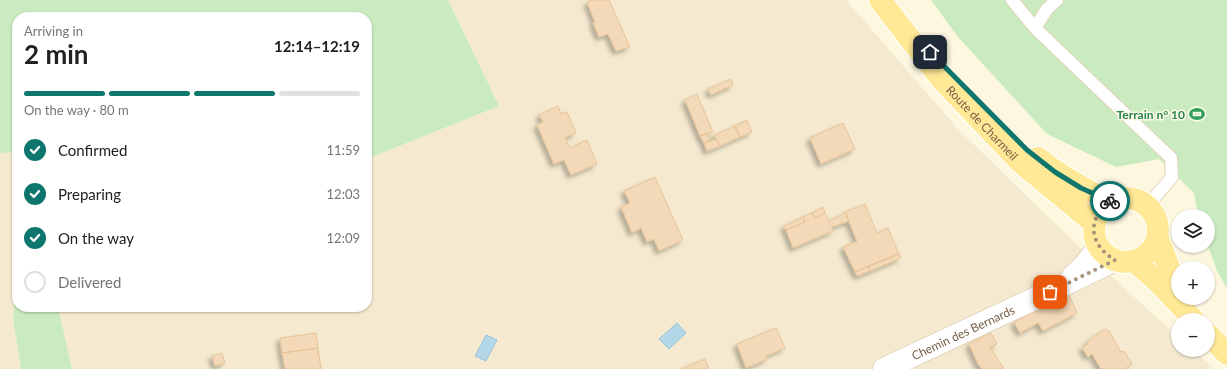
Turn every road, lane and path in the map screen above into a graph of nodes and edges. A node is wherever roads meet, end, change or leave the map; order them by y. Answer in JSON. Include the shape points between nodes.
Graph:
{"nodes":[{"id":1,"x":1012,"y":0,"type":"edge"},
{"id":2,"x":1057,"y":0,"type":"edge"},
{"id":3,"x":882,"y":4,"type":"edge"},
{"id":4,"x":1035,"y":28,"type":"junction"},
{"id":5,"x":1110,"y":202,"type":"junction"},
{"id":6,"x":1148,"y":206,"type":"junction"},
{"id":7,"x":1094,"y":223,"type":"junction"},
{"id":8,"x":1158,"y":239,"type":"junction"},
{"id":9,"x":1116,"y":256,"type":"junction"},
{"id":10,"x":1171,"y":273,"type":"edge"},
{"id":11,"x":1189,"y":313,"type":"edge"},
{"id":12,"x":1215,"y":341,"type":"edge"},
{"id":13,"x":1227,"y":354,"type":"edge"},
{"id":14,"x":884,"y":369,"type":"edge"}],
"edges":[{"from":1,"to":4,"type":"lane"},
{"from":2,"to":4,"type":"lane","via":[[1047,9]]},
{"from":3,"to":5,"type":"main road","name":"Route de Charmeil","via":[[1027,150],[1055,172]]},
{"from":3,"to":7,"type":"main road","name":"Route de Charmeil","via":[[942,80],[1020,162]]},
{"from":4,"to":6,"type":"lane","via":[[1171,158],[1172,177]]},
{"from":5,"to":6,"type":"main road","via":[[1123,197],[1138,199]]},
{"from":5,"to":7,"type":"main road","via":[[1101,210]]},
{"from":6,"to":8,"type":"main road","via":[[1156,216],[1159,227]]},
{"from":7,"to":9,"type":"main road","via":[[1094,234]]},
{"from":8,"to":9,"type":"main road","via":[[1148,254]]},
{"from":8,"to":10,"type":"main road"},
{"from":9,"to":11,"type":"main road","via":[[1160,282]]},
{"from":9,"to":14,"type":"street","name":"Chemin des Bernards","via":[[1084,267],[1064,286]]},
{"from":12,"to":13,"type":"main road"}]}
